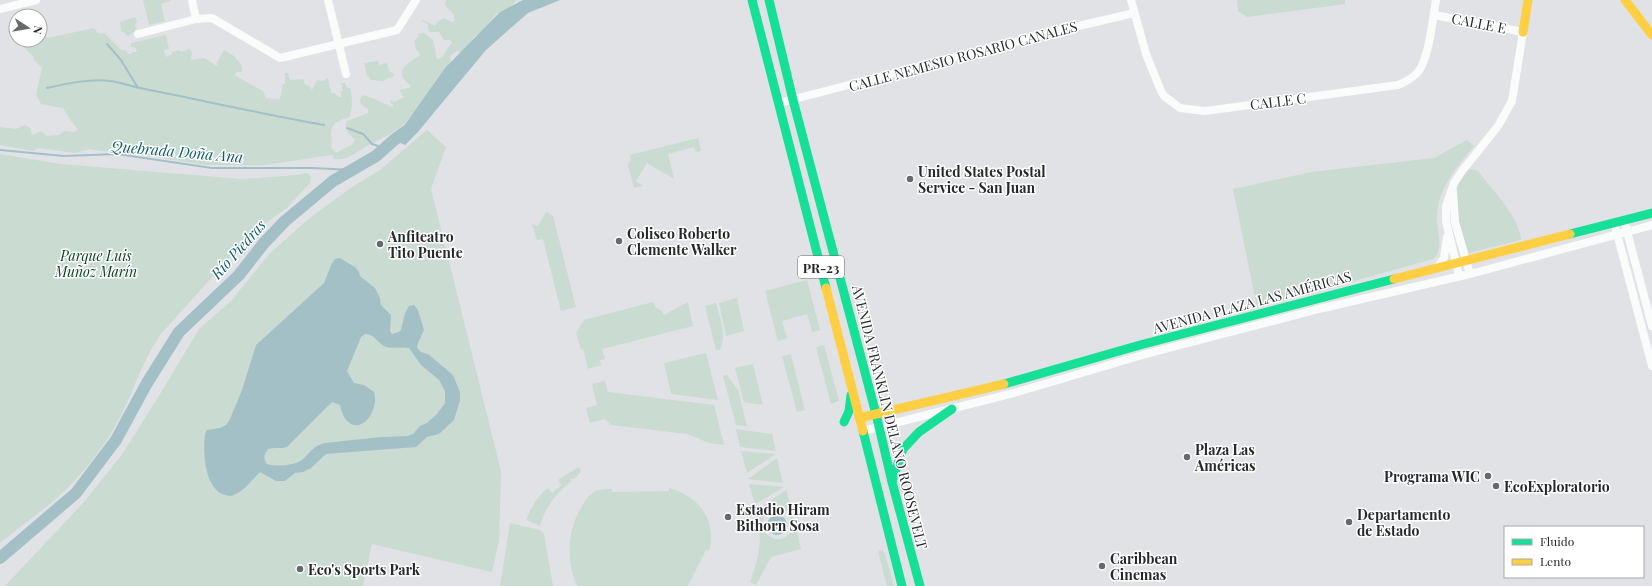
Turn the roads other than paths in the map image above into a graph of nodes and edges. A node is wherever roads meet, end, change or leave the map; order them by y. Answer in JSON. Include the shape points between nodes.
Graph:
{"nodes":[{"id":1,"x":36,"y":0,"type":"edge"},
{"id":2,"x":192,"y":0,"type":"edge"},
{"id":3,"x":328,"y":0,"type":"edge"},
{"id":4,"x":416,"y":0,"type":"edge"},
{"id":5,"x":752,"y":0,"type":"edge"},
{"id":6,"x":769,"y":0,"type":"edge"},
{"id":7,"x":1131,"y":0,"type":"edge"},
{"id":8,"x":1436,"y":0,"type":"edge"},
{"id":9,"x":1528,"y":0,"type":"edge"},
{"id":10,"x":1625,"y":0,"type":"edge"},
{"id":11,"x":0,"y":6,"type":"edge"},
{"id":12,"x":1134,"y":13,"type":"junction"},
{"id":13,"x":1434,"y":15,"type":"junction"},
{"id":14,"x":196,"y":19,"type":"junction"},
{"id":15,"x":1523,"y":32,"type":"junction"},
{"id":16,"x":138,"y":34,"type":"dead end"},
{"id":17,"x":1652,"y":35,"type":"edge"},
{"id":18,"x":338,"y":45,"type":"junction"},
{"id":19,"x":346,"y":74,"type":"dead end"},
{"id":20,"x":793,"y":100,"type":"junction"},
{"id":21,"x":779,"y":103,"type":"junction"},
{"id":22,"x":1454,"y":183,"type":"junction"},
{"id":23,"x":1652,"y":213,"type":"edge"},
{"id":24,"x":1624,"y":220,"type":"junction"},
{"id":25,"x":1614,"y":223,"type":"junction"},
{"id":26,"x":1652,"y":225,"type":"edge"},
{"id":27,"x":1447,"y":226,"type":"junction"},
{"id":28,"x":1627,"y":232,"type":"junction"},
{"id":29,"x":1617,"y":235,"type":"junction"},
{"id":30,"x":1466,"y":261,"type":"junction"},
{"id":31,"x":1456,"y":263,"type":"junction"},
{"id":32,"x":1437,"y":268,"type":"junction"},
{"id":33,"x":1470,"y":274,"type":"junction"},
{"id":34,"x":1459,"y":276,"type":"junction"},
{"id":35,"x":1652,"y":326,"type":"edge"},
{"id":36,"x":1652,"y":366,"type":"edge"},
{"id":37,"x":849,"y":378,"type":"junction"},
{"id":38,"x":952,"y":409,"type":"junction"},
{"id":39,"x":876,"y":414,"type":"junction"},
{"id":40,"x":860,"y":418,"type":"junction"},
{"id":41,"x":844,"y":422,"type":"dead end"},
{"id":42,"x":879,"y":427,"type":"junction"},
{"id":43,"x":863,"y":431,"type":"junction"},
{"id":44,"x":892,"y":482,"type":"junction"},
{"id":45,"x":902,"y":586,"type":"edge"},
{"id":46,"x":920,"y":586,"type":"edge"}],
"edges":[{"from":1,"to":11,"type":"street"},
{"from":2,"to":14,"type":"street"},
{"from":3,"to":18,"type":"street"},
{"from":4,"to":18,"type":"street","via":[[397,30]]},
{"from":5,"to":21,"type":"main road","number":"PR-23"},
{"from":6,"to":20,"type":"main road","name":"AVENIDA FRANKLIN DELANO ROOSEVELT","number":"PR-23"},
{"from":7,"to":12,"type":"street","name":"CALLE C"},
{"from":8,"to":13,"type":"street","name":"CALLE C"},
{"from":9,"to":15,"type":"main road"},
{"from":10,"to":17,"type":"main road"},
{"from":12,"to":13,"type":"street","name":"CALLE C","via":[[1160,91],[1180,108],[1205,111],[1398,85],[1418,72],[1425,60]]},
{"from":12,"to":20,"type":"street","name":"CALLE NEMESIO ROSARIO CANALES"},
{"from":13,"to":15,"type":"street","name":"CALLE E"},
{"from":14,"to":16,"type":"street"},
{"from":14,"to":18,"type":"street","via":[[212,18],[280,58]]},
{"from":15,"to":22,"type":"street","via":[[1512,101],[1498,126]]},
{"from":18,"to":19,"type":"street"},
{"from":20,"to":21,"type":"street","name":"CALLE NEMESIO ROSARIO CANALES"},
{"from":20,"to":39,"type":"main road","name":"AVENIDA FRANKLIN DELANO ROOSEVELT","number":"PR-23"},
{"from":21,"to":37,"type":"main road","number":"PR-23"},
{"from":22,"to":27,"type":"street","via":[[1446,206]]},
{"from":22,"to":30,"type":"street","via":[[1452,197],[1455,222]]},
{"from":23,"to":24,"type":"main road","name":"AVENIDA PLAZA LAS AMÉRICAS"},
{"from":24,"to":25,"type":"main road","name":"AVENIDA PLAZA LAS AMÉRICAS"},
{"from":24,"to":28,"type":"street"},
{"from":25,"to":29,"type":"street"},
{"from":25,"to":30,"type":"main road","name":"AVENIDA PLAZA LAS AMÉRICAS"},
{"from":26,"to":28,"type":"street","name":"AVENIDA PLAZA LAS AMÉRICAS"},
{"from":27,"to":31,"type":"street"},
{"from":27,"to":32,"type":"street","via":[[1445,254]]},
{"from":28,"to":29,"type":"street","name":"AVENIDA PLAZA LAS AMÉRICAS"},
{"from":28,"to":35,"type":"street"},
{"from":29,"to":33,"type":"street","name":"AVENIDA PLAZA LAS AMÉRICAS"},
{"from":29,"to":36,"type":"street"},
{"from":30,"to":31,"type":"main road","name":"AVENIDA PLAZA LAS AMÉRICAS"},
{"from":30,"to":33,"type":"street"},
{"from":31,"to":32,"type":"main road","name":"AVENIDA PLAZA LAS AMÉRICAS"},
{"from":31,"to":34,"type":"street"},
{"from":32,"to":39,"type":"main road","name":"AVENIDA PLAZA LAS AMÉRICAS","via":[[1147,343],[985,389]]},
{"from":33,"to":34,"type":"street","name":"AVENIDA PLAZA LAS AMÉRICAS"},
{"from":34,"to":38,"type":"street","name":"AVENIDA PLAZA LAS AMÉRICAS","via":[[1146,354]]},
{"from":37,"to":40,"type":"main road","number":"PR-23"},
{"from":37,"to":41,"type":"main road","via":[[851,401]]},
{"from":38,"to":42,"type":"street","name":"AVENIDA PLAZA LAS AMÉRICAS"},
{"from":38,"to":44,"type":"main road","via":[[919,432],[903,449]]},
{"from":39,"to":40,"type":"main road","name":"AVENIDA PLAZA LAS AMÉRICAS"},
{"from":39,"to":42,"type":"main road","name":"AVENIDA FRANKLIN DELANO ROOSEVELT","number":"PR-23"},
{"from":40,"to":43,"type":"main road","number":"PR-23"},
{"from":42,"to":43,"type":"street","name":"AVENIDA PLAZA LAS AMÉRICAS"},
{"from":42,"to":44,"type":"main road","name":"AVENIDA FRANKLIN DELANO ROOSEVELT","number":"PR-23"},
{"from":43,"to":45,"type":"main road","number":"PR-23"},
{"from":44,"to":46,"type":"main road","name":"AVENIDA FRANKLIN DELANO ROOSEVELT","number":"PR-23"}]}
